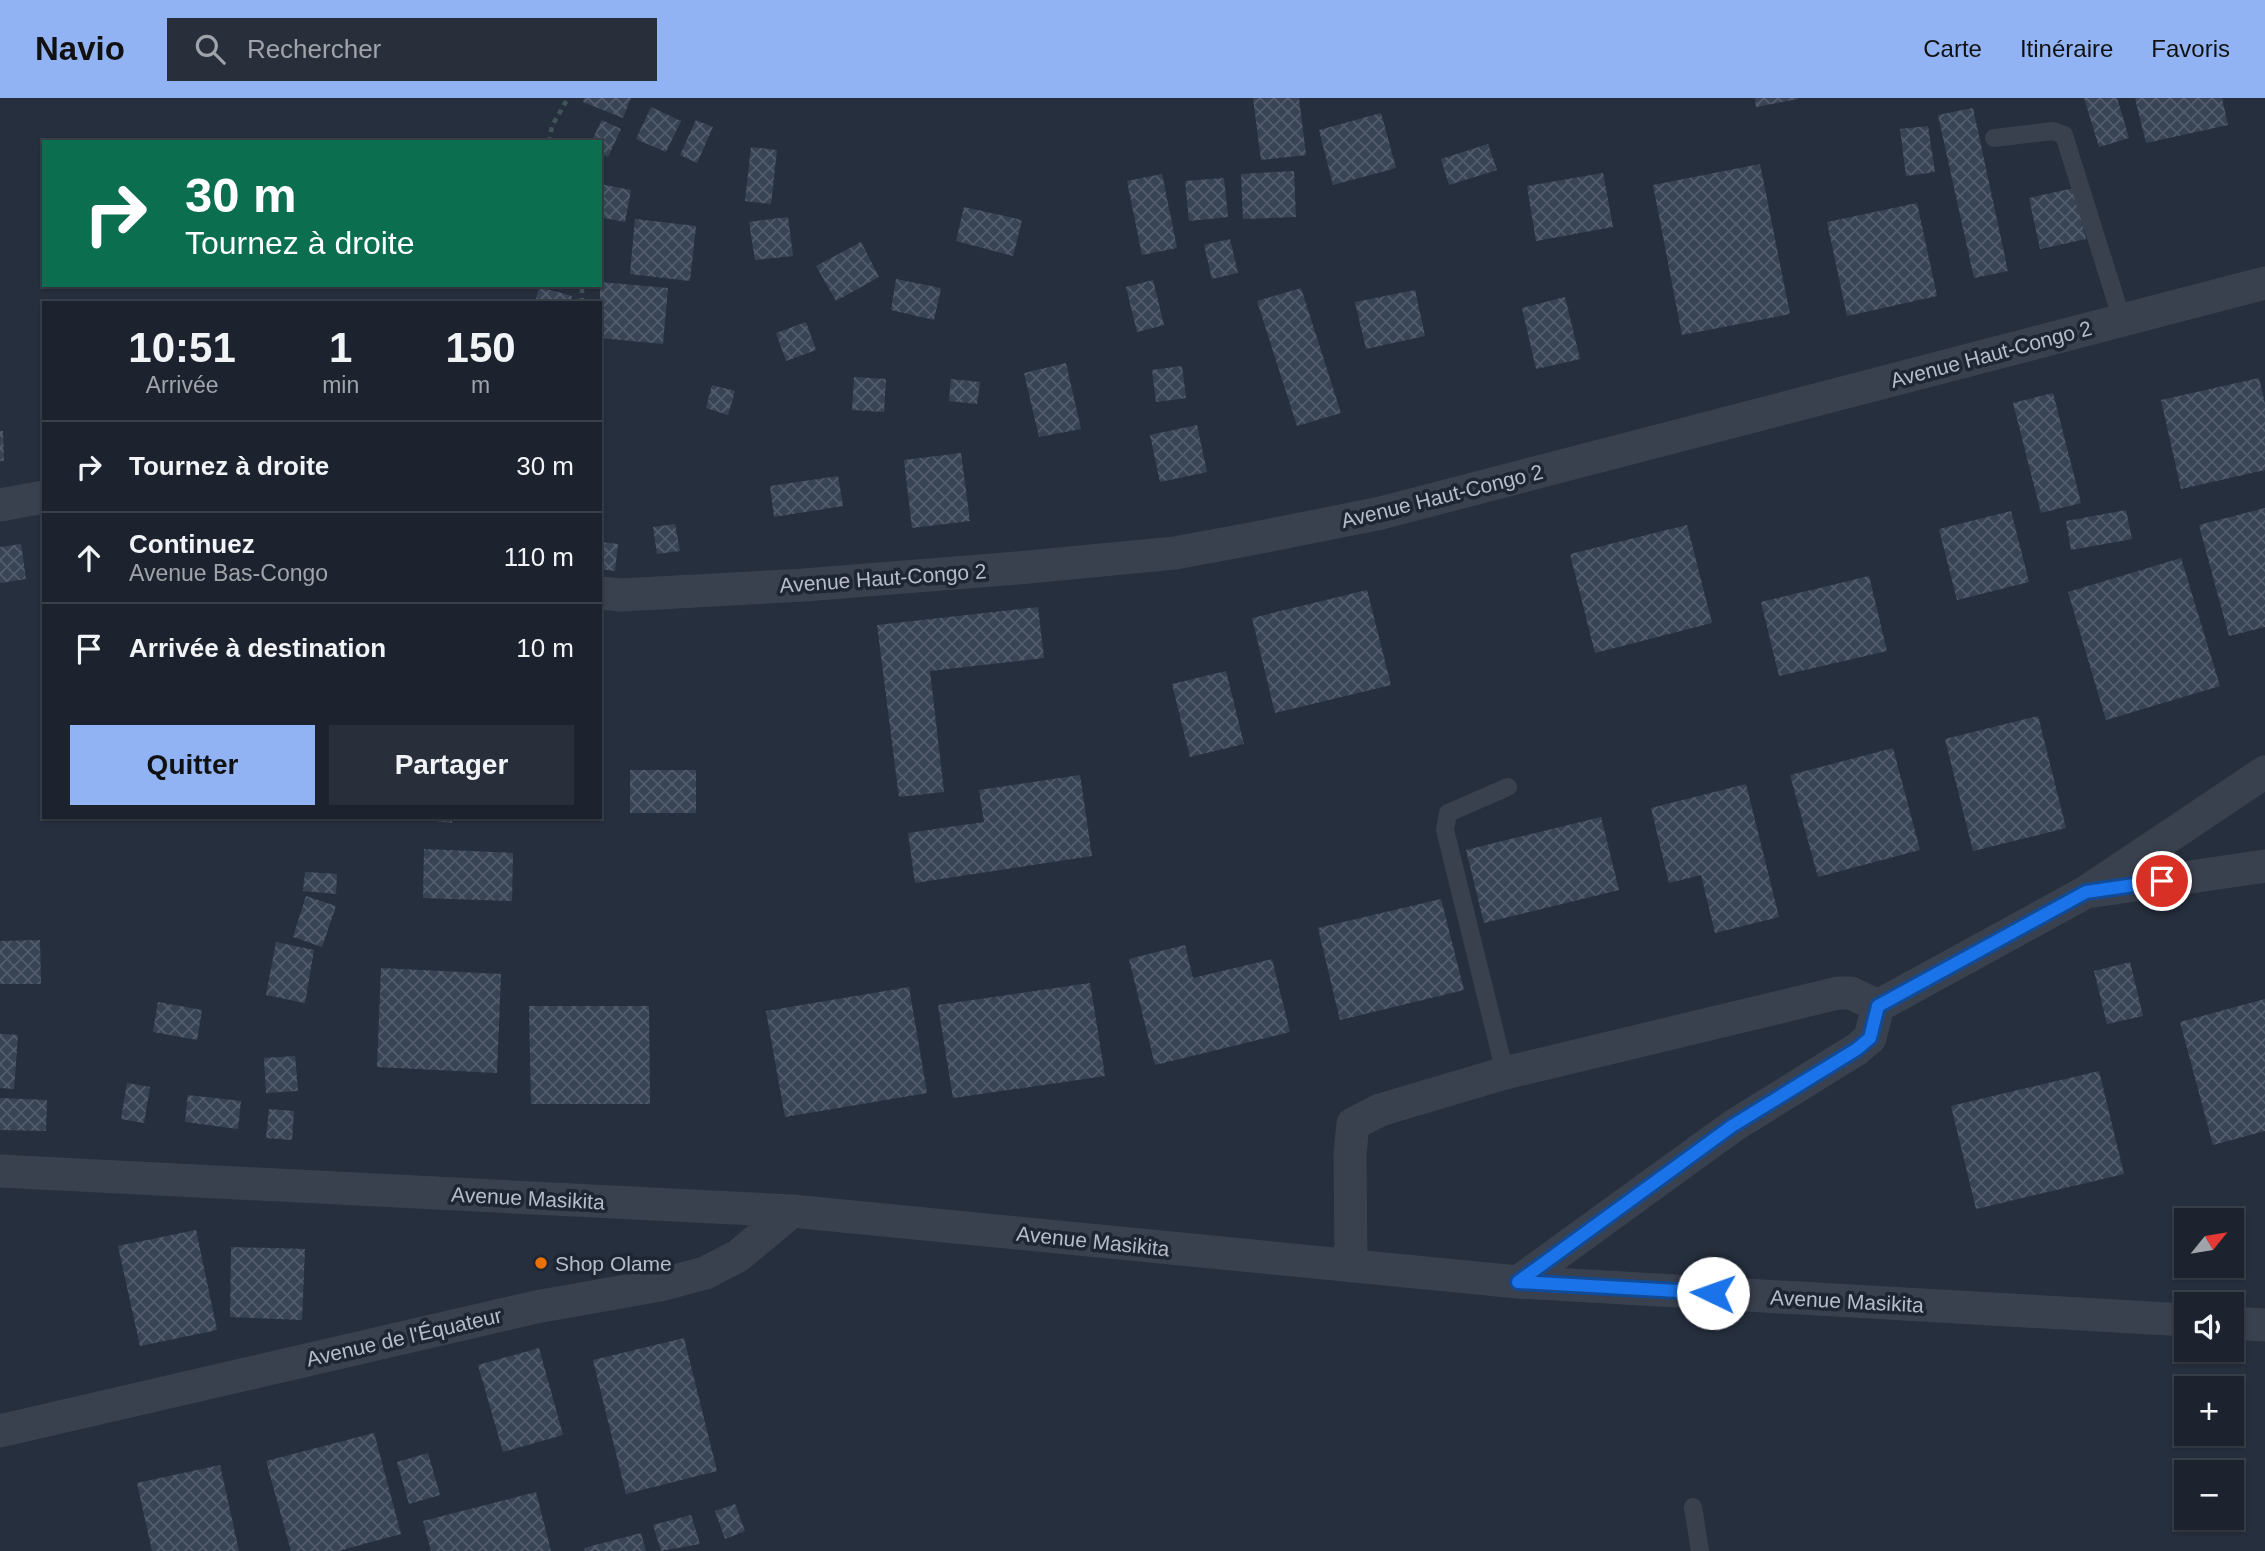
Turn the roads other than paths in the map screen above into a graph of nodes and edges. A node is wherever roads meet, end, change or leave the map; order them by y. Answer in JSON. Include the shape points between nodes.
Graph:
{"nodes":[{"id":1,"x":1994,"y":138,"type":"dead end"},
{"id":2,"x":2265,"y":283,"type":"edge"},
{"id":3,"x":2122,"y":320,"type":"junction"},
{"id":4,"x":42,"y":497,"type":"edge"},
{"id":5,"x":0,"y":505,"type":"edge"},
{"id":6,"x":602,"y":593,"type":"edge"},
{"id":7,"x":2265,"y":772,"type":"edge"},
{"id":8,"x":1508,"y":787,"type":"dead end"},
{"id":9,"x":2265,"y":866,"type":"edge"},
{"id":10,"x":2086,"y":892,"type":"junction"},
{"id":11,"x":1878,"y":1006,"type":"junction"},
{"id":12,"x":1505,"y":1073,"type":"junction"},
{"id":13,"x":0,"y":1171,"type":"edge"},
{"id":14,"x":792,"y":1211,"type":"junction"},
{"id":15,"x":1351,"y":1266,"type":"junction"},
{"id":16,"x":1518,"y":1282,"type":"junction"},
{"id":17,"x":2174,"y":1319,"type":"edge"},
{"id":18,"x":2244,"y":1324,"type":"edge"},
{"id":19,"x":2265,"y":1325,"type":"edge"},
{"id":20,"x":0,"y":1431,"type":"edge"},
{"id":21,"x":1693,"y":1507,"type":"dead end"},
{"id":22,"x":1700,"y":1551,"type":"edge"}],
"edges":[{"from":1,"to":3,"type":"lane","via":[[2053,131],[2064,135]]},
{"from":2,"to":3,"type":"street","name":"Avenue Haut-Congo 2"},
{"from":3,"to":6,"type":"street","name":"Avenue Haut-Congo 2","via":[[1381,513],[1175,553],[804,585]]},
{"from":4,"to":5,"type":"street"},
{"from":7,"to":10,"type":"street"},
{"from":8,"to":12,"type":"lane","via":[[1448,813],[1445,830]]},
{"from":9,"to":10,"type":"street"},
{"from":10,"to":11,"type":"street"},
{"from":11,"to":12,"type":"street","via":[[1851,993],[1838,993]]},
{"from":11,"to":16,"type":"street","via":[[1870,1038],[1857,1049],[1732,1126]]},
{"from":12,"to":15,"type":"street","via":[[1380,1110],[1353,1124]]},
{"from":13,"to":14,"type":"street","name":"Avenue Masikita"},
{"from":14,"to":15,"type":"street","name":"Avenue Masikita"},
{"from":14,"to":20,"type":"street","name":"Avenue de l'Équateur","via":[[738,1256],[694,1276],[536,1307]]},
{"from":15,"to":16,"type":"street","name":"Avenue Masikita"},
{"from":16,"to":17,"type":"street","name":"Avenue Masikita"},
{"from":18,"to":19,"type":"street"},
{"from":21,"to":22,"type":"lane"}]}
